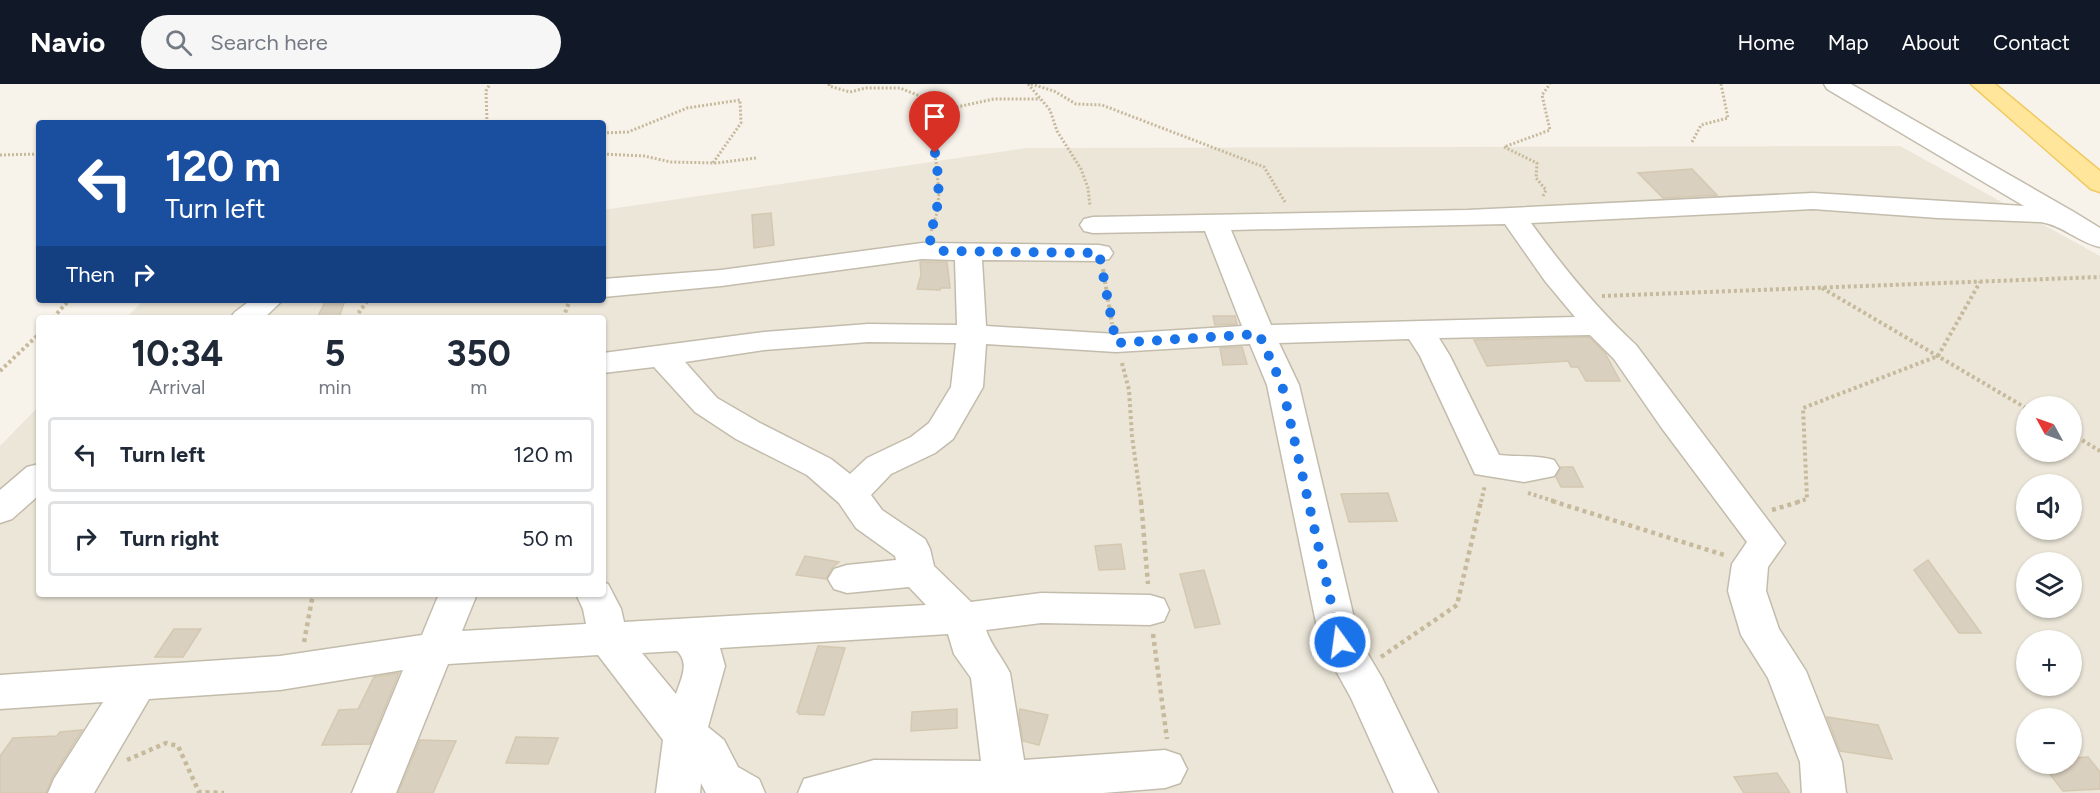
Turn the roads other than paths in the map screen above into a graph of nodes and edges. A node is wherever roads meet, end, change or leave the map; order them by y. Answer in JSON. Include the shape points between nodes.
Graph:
{"nodes":[{"id":1,"x":1835,"y":84,"type":"edge"},
{"id":2,"x":1982,"y":84,"type":"edge"},
{"id":3,"x":2100,"y":184,"type":"edge"},
{"id":4,"x":1526,"y":215,"type":"junction"},
{"id":5,"x":2065,"y":218,"type":"junction"},
{"id":6,"x":1215,"y":222,"type":"junction"},
{"id":7,"x":1093,"y":225,"type":"road end"},
{"id":8,"x":2100,"y":239,"type":"edge"},
{"id":9,"x":954,"y":251,"type":"junction"},
{"id":10,"x":1099,"y":253,"type":"road end"},
{"id":11,"x":606,"y":288,"type":"edge"},
{"id":12,"x":265,"y":303,"type":"edge"},
{"id":13,"x":249,"y":315,"type":"edge"},
{"id":14,"x":1591,"y":318,"type":"junction"},
{"id":15,"x":1419,"y":331,"type":"junction"},
{"id":16,"x":972,"y":334,"type":"junction"},
{"id":17,"x":1259,"y":334,"type":"junction"},
{"id":18,"x":662,"y":356,"type":"junction"},
{"id":19,"x":606,"y":363,"type":"edge"},
{"id":20,"x":1542,"y":468,"type":"dead end"},
{"id":21,"x":36,"y":479,"type":"edge"},
{"id":22,"x":851,"y":494,"type":"junction"},
{"id":23,"x":0,"y":510,"type":"edge"},
{"id":24,"x":917,"y":572,"type":"junction"},
{"id":25,"x":847,"y":579,"type":"dead end"},
{"id":26,"x":457,"y":597,"type":"edge"},
{"id":27,"x":596,"y":597,"type":"edge"},
{"id":28,"x":1150,"y":610,"type":"road end"},
{"id":29,"x":963,"y":618,"type":"junction"},
{"id":30,"x":686,"y":634,"type":"junction"},
{"id":31,"x":608,"y":639,"type":"junction"},
{"id":32,"x":436,"y":649,"type":"junction"},
{"id":33,"x":138,"y":682,"type":"junction"},
{"id":34,"x":0,"y":692,"type":"edge"},
{"id":35,"x":685,"y":736,"type":"junction"},
{"id":36,"x":1166,"y":769,"type":"road end"},
{"id":37,"x":1011,"y":787,"type":"edge"},
{"id":38,"x":70,"y":793,"type":"edge"},
{"id":39,"x":374,"y":793,"type":"edge"},
{"id":40,"x":678,"y":793,"type":"edge"},
{"id":41,"x":743,"y":793,"type":"edge"},
{"id":42,"x":820,"y":793,"type":"edge"},
{"id":43,"x":1416,"y":793,"type":"edge"},
{"id":44,"x":1824,"y":793,"type":"edge"}],
"edges":[{"from":1,"to":5,"type":"street"},
{"from":2,"to":3,"type":"main road"},
{"from":4,"to":5,"type":"street","via":[[1813,201]]},
{"from":4,"to":6,"type":"street"},
{"from":4,"to":14,"type":"street","via":[[1555,275]]},
{"from":5,"to":8,"type":"street"},
{"from":6,"to":7,"type":"street"},
{"from":6,"to":17,"type":"street"},
{"from":9,"to":10,"type":"street"},
{"from":9,"to":11,"type":"street","via":[[922,251],[721,278]]},
{"from":9,"to":16,"type":"street"},
{"from":12,"to":13,"type":"street"},
{"from":14,"to":15,"type":"street"},
{"from":14,"to":44,"type":"street","via":[[1625,352],[1767,543],[1750,564],[1747,591],[1761,635],[1786,671],[1821,762]]},
{"from":15,"to":17,"type":"street"},
{"from":15,"to":20,"type":"street","via":[[1435,356],[1487,466]]},
{"from":16,"to":17,"type":"street","via":[[1116,343]]},
{"from":16,"to":18,"type":"street","via":[[868,333],[764,341]]},
{"from":16,"to":22,"type":"street","via":[[967,387],[941,431],[923,445],[879,466]]},
{"from":17,"to":43,"type":"street","via":[[1282,385],[1340,642]]},
{"from":18,"to":19,"type":"street"},
{"from":18,"to":22,"type":"street","via":[[706,405],[819,467]]},
{"from":21,"to":23,"type":"street"},
{"from":22,"to":24,"type":"street","via":[[868,519],[912,549]]},
{"from":24,"to":25,"type":"street"},
{"from":24,"to":29,"type":"street"},
{"from":26,"to":32,"type":"street"},
{"from":27,"to":31,"type":"street"},
{"from":28,"to":29,"type":"street","via":[[1041,608]]},
{"from":29,"to":30,"type":"street"},
{"from":29,"to":37,"type":"street","via":[[974,654],[990,674]]},
{"from":30,"to":31,"type":"street"},
{"from":30,"to":35,"type":"street","via":[[700,648],[705,666]]},
{"from":31,"to":32,"type":"street"},
{"from":31,"to":35,"type":"street"},
{"from":32,"to":33,"type":"street","via":[[280,673]]},
{"from":32,"to":39,"type":"street","via":[[424,669]]},
{"from":33,"to":34,"type":"street"},
{"from":33,"to":38,"type":"street"},
{"from":35,"to":40,"type":"street"},
{"from":35,"to":41,"type":"street","via":[[710,753],[722,782]]},
{"from":36,"to":37,"type":"street"},
{"from":37,"to":42,"type":"street","via":[[876,772]]}]}
